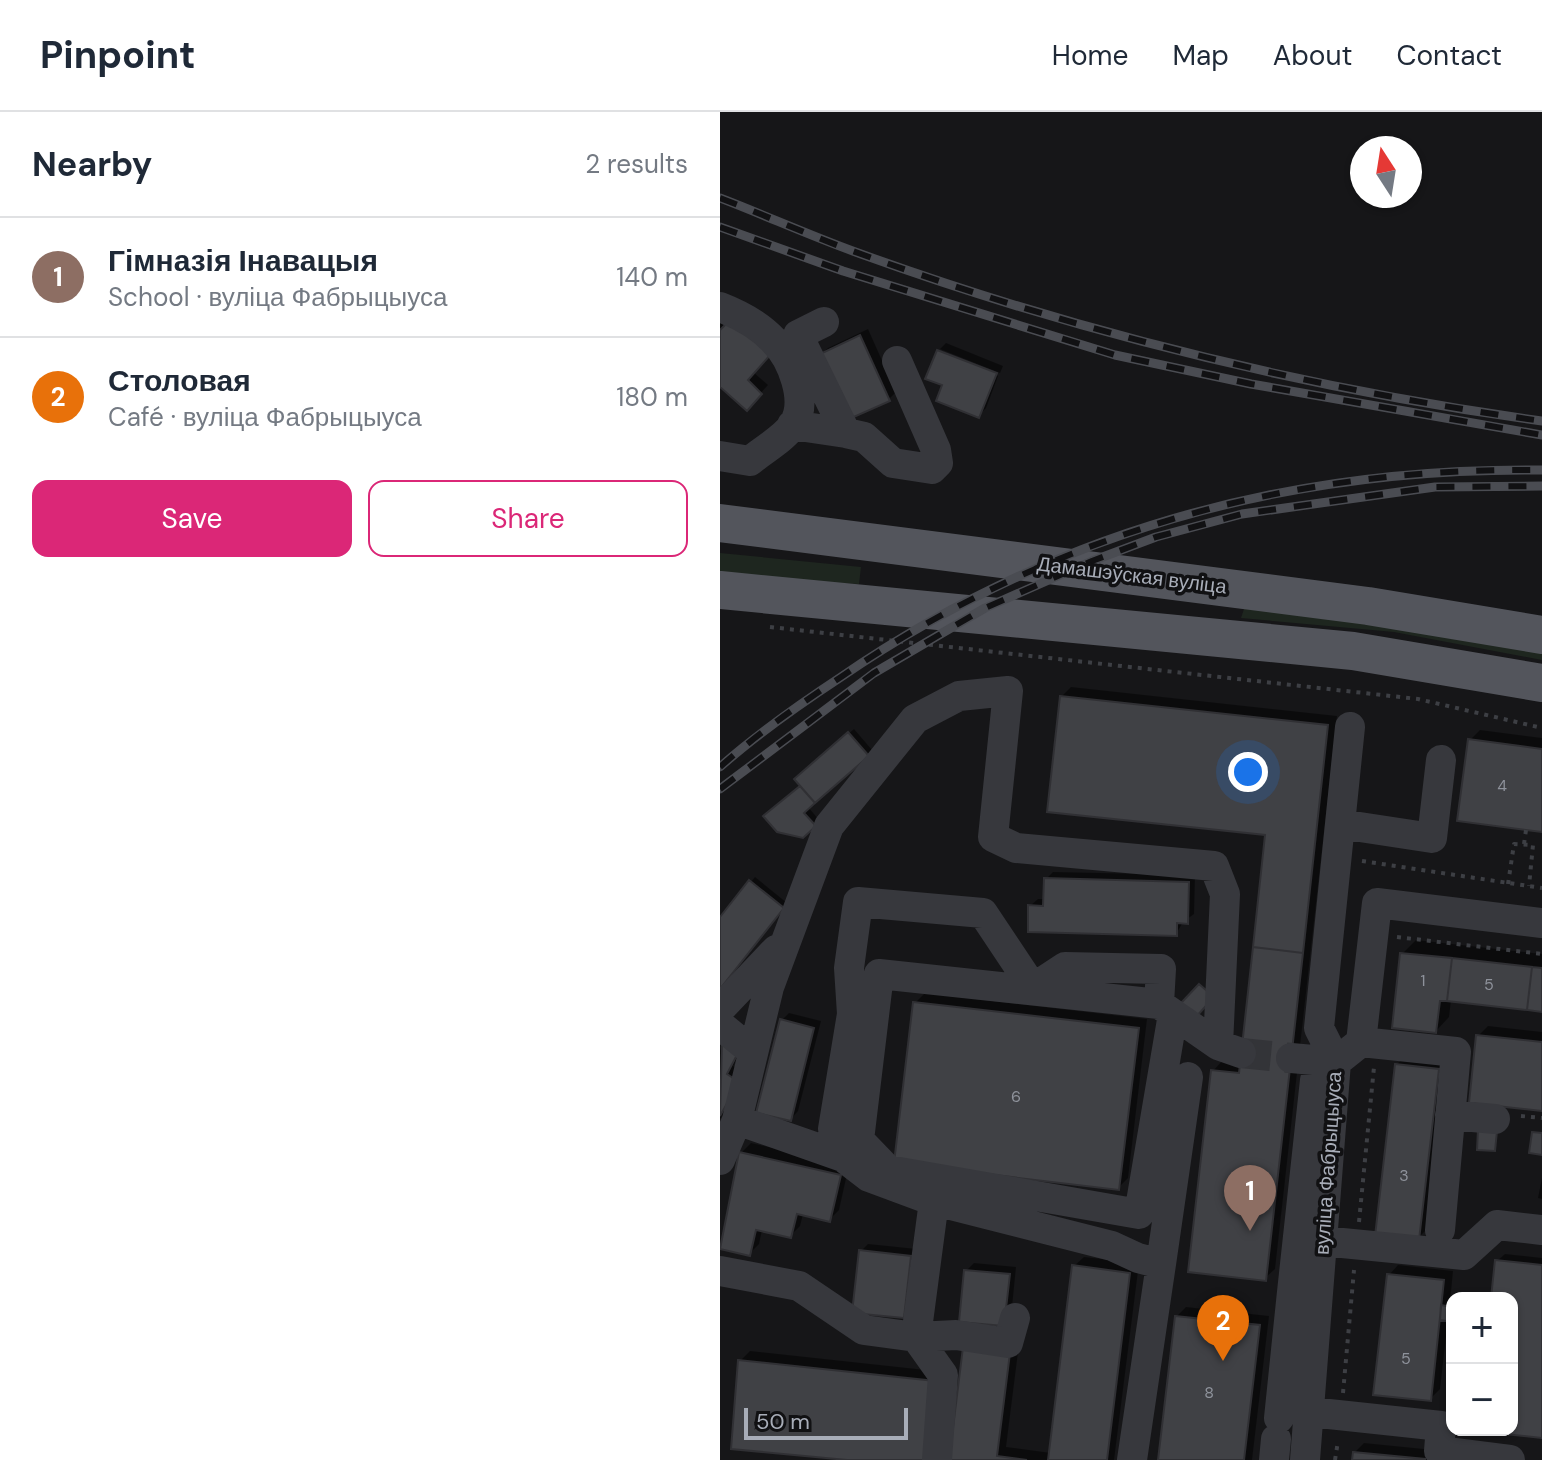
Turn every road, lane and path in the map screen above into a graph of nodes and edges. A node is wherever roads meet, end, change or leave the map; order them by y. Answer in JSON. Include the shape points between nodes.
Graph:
{"nodes":[{"id":1,"x":720,"y":307,"type":"edge"},
{"id":2,"x":824,"y":322,"type":"dead end"},
{"id":3,"x":897,"y":361,"type":"dead end"},
{"id":4,"x":792,"y":425,"type":"junction"},
{"id":5,"x":846,"y":433,"type":"junction"},
{"id":6,"x":720,"y":456,"type":"edge"},
{"id":7,"x":720,"y":523,"type":"edge"},
{"id":8,"x":720,"y":590,"type":"edge"},
{"id":9,"x":770,"y":627,"type":"dead end"},
{"id":10,"x":1542,"y":635,"type":"edge"},
{"id":11,"x":1542,"y":683,"type":"edge"},
{"id":12,"x":1350,"y":727,"type":"dead end"},
{"id":13,"x":1542,"y":728,"type":"edge"},
{"id":14,"x":1441,"y":760,"type":"dead end"},
{"id":15,"x":1340,"y":824,"type":"junction"},
{"id":16,"x":1526,"y":830,"type":"dead end"},
{"id":17,"x":1524,"y":844,"type":"junction"},
{"id":18,"x":1508,"y":884,"type":"dead end"},
{"id":19,"x":1529,"y":886,"type":"dead end"},
{"id":20,"x":1542,"y":923,"type":"edge"},
{"id":21,"x":1389,"y":936,"type":"dead end"},
{"id":22,"x":788,"y":937,"type":"junction"},
{"id":23,"x":1542,"y":954,"type":"edge"},
{"id":24,"x":849,"y":968,"type":"junction"},
{"id":25,"x":879,"y":974,"type":"junction"},
{"id":26,"x":1033,"y":988,"type":"junction"},
{"id":27,"x":720,"y":1009,"type":"edge"},
{"id":28,"x":1166,"y":1009,"type":"junction"},
{"id":29,"x":720,"y":1025,"type":"edge"},
{"id":30,"x":1368,"y":1043,"type":"junction"},
{"id":31,"x":753,"y":1052,"type":"junction"},
{"id":32,"x":1291,"y":1058,"type":"tunnel mouth"},
{"id":33,"x":1326,"y":1071,"type":"junction"},
{"id":34,"x":1188,"y":1077,"type":"dead end"},
{"id":35,"x":1450,"y":1115,"type":"junction"},
{"id":36,"x":1495,"y":1119,"type":"dead end"},
{"id":37,"x":737,"y":1120,"type":"junction"},
{"id":38,"x":859,"y":1140,"type":"junction"},
{"id":39,"x":720,"y":1160,"type":"edge"},
{"id":40,"x":934,"y":1201,"type":"junction"},
{"id":41,"x":1440,"y":1230,"type":"dead end"},
{"id":42,"x":1542,"y":1230,"type":"edge"},
{"id":43,"x":1322,"y":1241,"type":"junction"},
{"id":44,"x":1356,"y":1244,"type":"junction"},
{"id":45,"x":1161,"y":1264,"type":"junction"},
{"id":46,"x":720,"y":1271,"type":"edge"},
{"id":47,"x":1305,"y":1293,"type":"junction"},
{"id":48,"x":1015,"y":1318,"type":"dead end"},
{"id":49,"x":916,"y":1337,"type":"junction"},
{"id":50,"x":1310,"y":1412,"type":"junction"},
{"id":51,"x":1341,"y":1415,"type":"junction"},
{"id":52,"x":1277,"y":1439,"type":"edge"},
{"id":53,"x":1438,"y":1456,"type":"edge"},
{"id":54,"x":937,"y":1460,"type":"edge"},
{"id":55,"x":1132,"y":1460,"type":"edge"},
{"id":56,"x":1305,"y":1460,"type":"edge"},
{"id":57,"x":1335,"y":1460,"type":"edge"},
{"id":58,"x":1510,"y":1460,"type":"edge"}],
"edges":[{"from":1,"to":4,"type":"street","via":[[774,340],[792,371],[801,407]]},
{"from":2,"to":5,"type":"street","via":[[798,335]]},
{"from":3,"to":5,"type":"street","via":[[938,463],[932,469],[893,463],[864,437]]},
{"from":4,"to":5,"type":"street"},
{"from":4,"to":6,"type":"street","via":[[750,461]]},
{"from":7,"to":10,"type":"main road","name":"Дамашэўская вуліца","via":[[1368,606]]},
{"from":8,"to":11,"type":"main road","via":[[1353,651]]},
{"from":9,"to":13,"type":"path","via":[[1418,699]]},
{"from":12,"to":15,"type":"street","name":"вуліца Фабрыцыуса"},
{"from":14,"to":15,"type":"street","via":[[1432,838]]},
{"from":15,"to":33,"type":"street","name":"вуліца Фабрыцыуса","via":[[1319,1028]]},
{"from":16,"to":17,"type":"path"},
{"from":17,"to":18,"type":"path","via":[[1514,844]]},
{"from":17,"to":19,"type":"path","via":[[1533,845]]},
{"from":20,"to":30,"type":"street","via":[[1377,903]]},
{"from":21,"to":23,"type":"path"},
{"from":22,"to":27,"type":"street"},
{"from":22,"to":28,"type":"street","via":[[829,826],[915,719],[959,696],[1008,691],[993,837],[1016,848],[1214,866],[1225,894],[1230,1049]]},
{"from":22,"to":31,"type":"street"},
{"from":24,"to":25,"type":"street"},
{"from":24,"to":26,"type":"street","via":[[858,902],[983,913]]},
{"from":24,"to":38,"type":"street","via":[[852,1014],[833,1129]]},
{"from":25,"to":26,"type":"street"},
{"from":25,"to":38,"type":"street"},
{"from":26,"to":28,"type":"street"},
{"from":28,"to":38,"type":"street","via":[[1139,1214],[888,1170]]},
{"from":29,"to":31,"type":"street"},
{"from":30,"to":33,"type":"street"},
{"from":30,"to":35,"type":"street","via":[[1456,1052]]},
{"from":30,"to":44,"type":"path"},
{"from":31,"to":37,"type":"street"},
{"from":32,"to":33,"type":"street"},
{"from":33,"to":43,"type":"street","name":"вуліца Фабрыцыуса"},
{"from":33,"to":47,"type":"street"},
{"from":34,"to":45,"type":"street"},
{"from":35,"to":36,"type":"street"},
{"from":35,"to":41,"type":"street"},
{"from":37,"to":39,"type":"street"},
{"from":37,"to":40,"type":"street","via":[[843,1157],[869,1177]]},
{"from":40,"to":45,"type":"street","via":[[1112,1246]]},
{"from":40,"to":49,"type":"street"},
{"from":42,"to":44,"type":"street","via":[[1497,1225],[1464,1255]]},
{"from":43,"to":44,"type":"street"},
{"from":43,"to":47,"type":"street","name":"вуліца Фабрыцыуса"},
{"from":44,"to":51,"type":"path"},
{"from":45,"to":55,"type":"street"},
{"from":46,"to":49,"type":"street","via":[[799,1286],[864,1330]]},
{"from":47,"to":50,"type":"street","name":"вуліца Фабрыцыуса"},
{"from":47,"to":52,"type":"street"},
{"from":48,"to":49,"type":"street","via":[[1008,1343],[956,1335]]},
{"from":49,"to":54,"type":"street","via":[[943,1375]]},
{"from":50,"to":51,"type":"street"},
{"from":50,"to":56,"type":"street","name":"вуліца Фабрыцыуса"},
{"from":51,"to":53,"type":"street","via":[[1441,1426]]},
{"from":51,"to":57,"type":"path"},
{"from":53,"to":58,"type":"street"}]}
